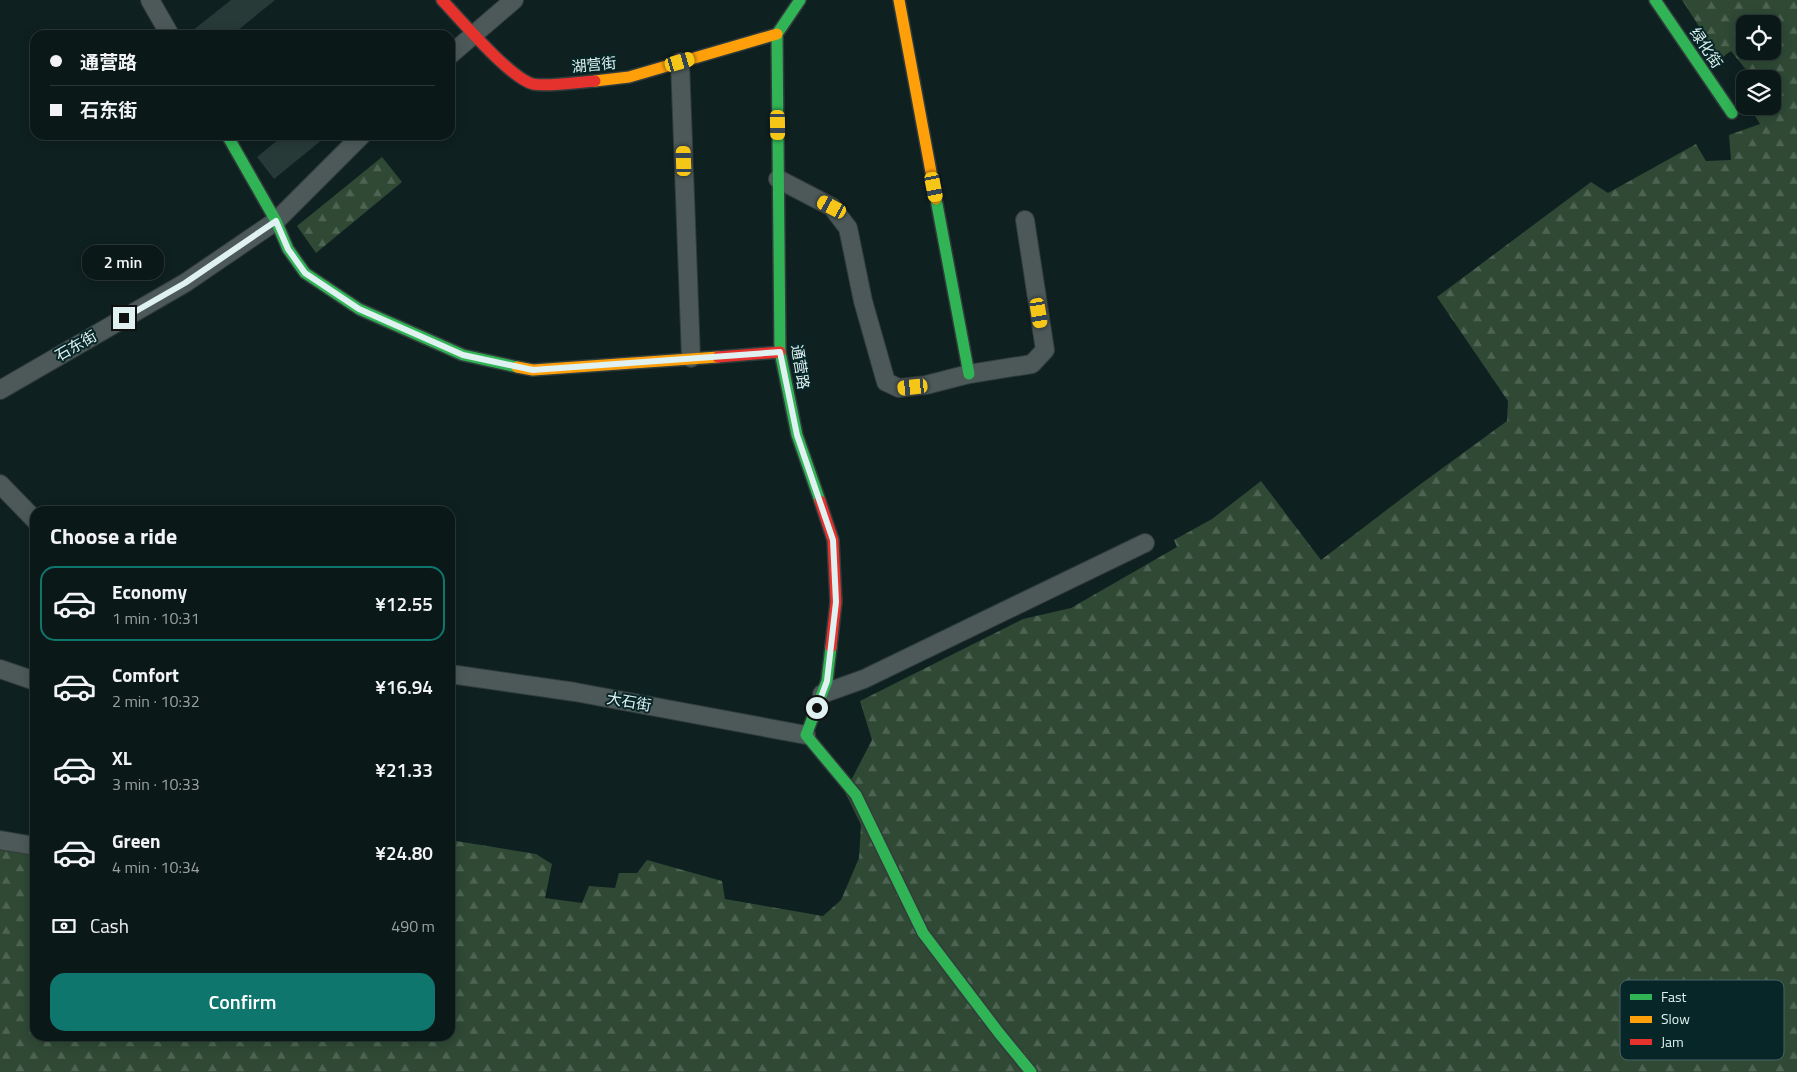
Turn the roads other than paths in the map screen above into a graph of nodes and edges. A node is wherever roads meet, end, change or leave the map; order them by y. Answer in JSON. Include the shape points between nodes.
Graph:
{"nodes":[{"id":1,"x":150,"y":0,"type":"edge"},
{"id":2,"x":442,"y":0,"type":"edge"},
{"id":3,"x":514,"y":0,"type":"edge"},
{"id":4,"x":800,"y":0,"type":"edge"},
{"id":5,"x":899,"y":0,"type":"edge"},
{"id":6,"x":1655,"y":0,"type":"edge"},
{"id":7,"x":167,"y":30,"type":"edge"},
{"id":8,"x":474,"y":34,"type":"junction"},
{"id":9,"x":777,"y":34,"type":"junction"},
{"id":10,"x":455,"y":51,"type":"edge"},
{"id":11,"x":680,"y":62,"type":"junction"},
{"id":12,"x":1732,"y":112,"type":"dead end"},
{"id":13,"x":230,"y":140,"type":"edge"},
{"id":14,"x":357,"y":140,"type":"edge"},
{"id":15,"x":778,"y":179,"type":"junction"},
{"id":16,"x":1025,"y":220,"type":"dead end"},
{"id":17,"x":276,"y":221,"type":"junction"},
{"id":18,"x":780,"y":352,"type":"junction"},
{"id":19,"x":690,"y":358,"type":"junction"},
{"id":20,"x":969,"y":374,"type":"junction"},
{"id":21,"x":0,"y":390,"type":"edge"},
{"id":22,"x":0,"y":484,"type":"edge"},
{"id":23,"x":30,"y":515,"type":"edge"},
{"id":24,"x":1145,"y":543,"type":"dead end"},
{"id":25,"x":0,"y":669,"type":"edge"},
{"id":26,"x":455,"y":675,"type":"edge"},
{"id":27,"x":30,"y":679,"type":"edge"},
{"id":28,"x":822,"y":694,"type":"junction"},
{"id":29,"x":806,"y":735,"type":"junction"},
{"id":30,"x":0,"y":840,"type":"edge"},
{"id":31,"x":30,"y":845,"type":"edge"},
{"id":32,"x":1031,"y":1072,"type":"edge"}],
"edges":[{"from":1,"to":7,"type":"street"},
{"from":2,"to":8,"type":"street","name":"湖营街"},
{"from":3,"to":8,"type":"street"},
{"from":4,"to":9,"type":"street"},
{"from":5,"to":20,"type":"street"},
{"from":6,"to":12,"type":"street","name":"绿化街"},
{"from":8,"to":10,"type":"street"},
{"from":8,"to":11,"type":"street","name":"湖营街","via":[[510,71],[532,84],[629,77]]},
{"from":9,"to":11,"type":"street","name":"湖营街"},
{"from":9,"to":15,"type":"street","name":"通营路"},
{"from":11,"to":19,"type":"street"},
{"from":13,"to":17,"type":"street"},
{"from":14,"to":17,"type":"street","name":"石东街"},
{"from":15,"to":18,"type":"street","name":"通营路"},
{"from":15,"to":20,"type":"street","via":[[832,207],[848,228],[863,301],[886,382],[899,388]]},
{"from":16,"to":20,"type":"street","via":[[1045,350],[1032,364]]},
{"from":17,"to":19,"type":"street","via":[[288,249],[305,273],[359,309],[463,355],[533,370]]},
{"from":17,"to":21,"type":"street","name":"石东街","via":[[185,283]]},
{"from":18,"to":19,"type":"street"},
{"from":18,"to":28,"type":"street","name":"通营路","via":[[797,435],[833,540],[836,602],[827,681]]},
{"from":22,"to":23,"type":"street"},
{"from":24,"to":28,"type":"street","via":[[864,679]]},
{"from":25,"to":27,"type":"street"},
{"from":26,"to":29,"type":"street","name":"大石街","via":[[575,692]]},
{"from":28,"to":29,"type":"street","name":"通营路"},
{"from":29,"to":32,"type":"street","via":[[856,795],[923,933]]},
{"from":30,"to":31,"type":"street"}]}
